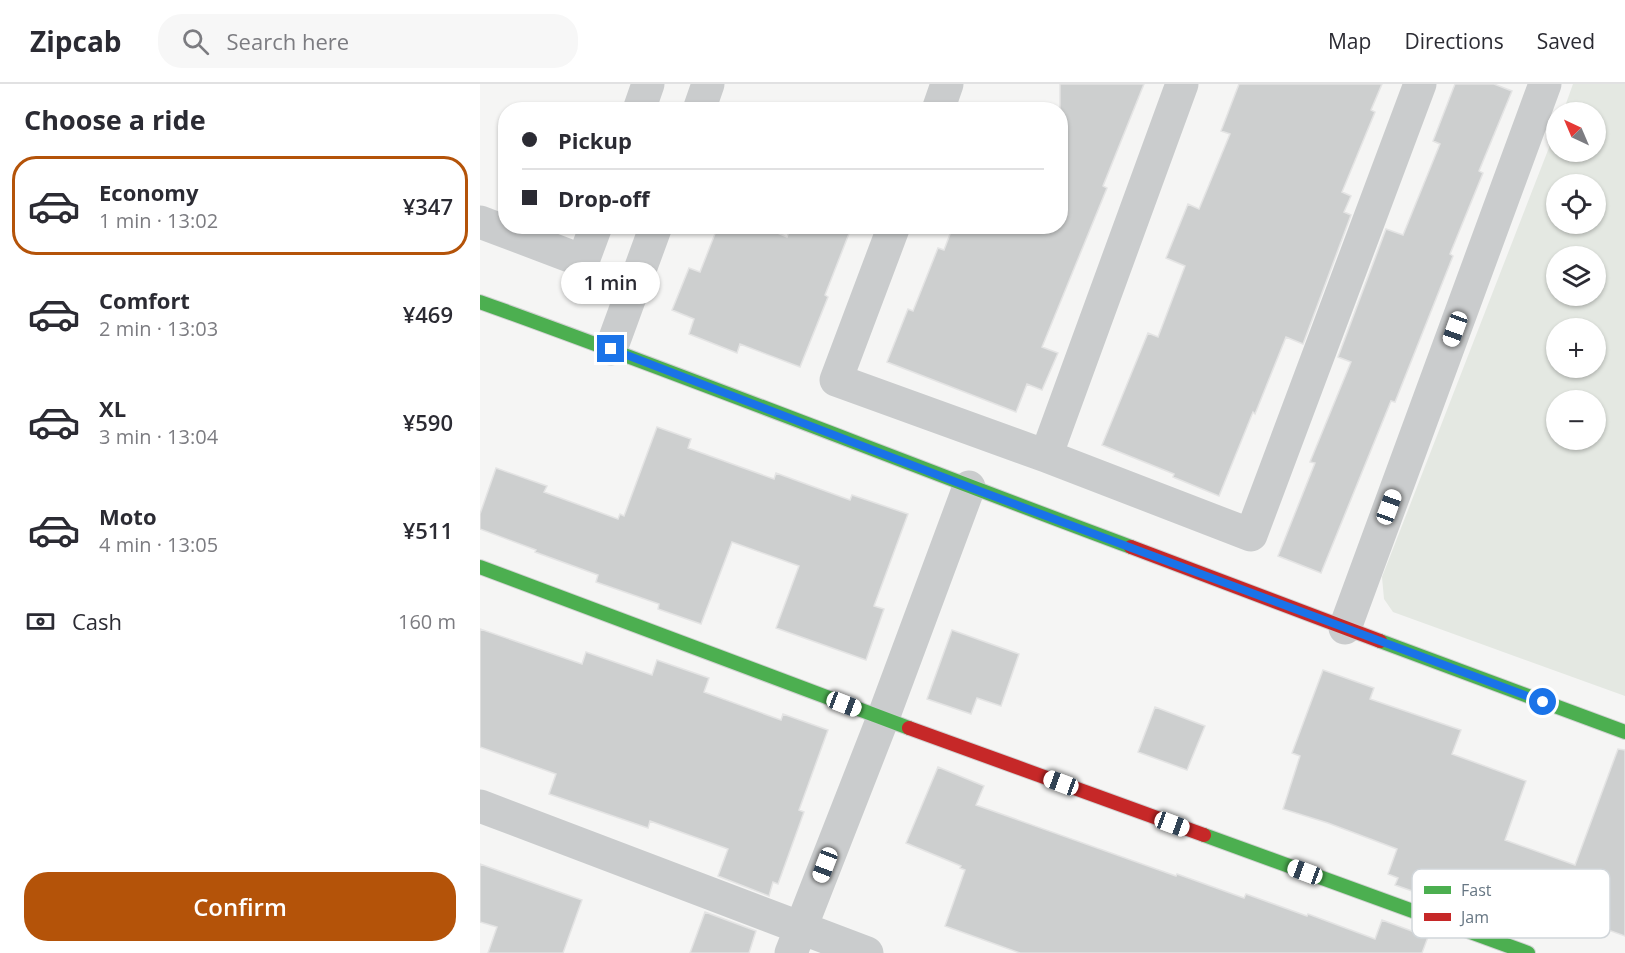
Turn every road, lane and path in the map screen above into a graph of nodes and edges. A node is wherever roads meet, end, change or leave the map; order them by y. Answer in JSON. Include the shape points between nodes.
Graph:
{"nodes":[{"id":1,"x":648,"y":84,"type":"edge"},
{"id":2,"x":708,"y":84,"type":"edge"},
{"id":3,"x":948,"y":84,"type":"edge"},
{"id":4,"x":1182,"y":84,"type":"edge"},
{"id":5,"x":1420,"y":84,"type":"edge"},
{"id":6,"x":1545,"y":84,"type":"edge"},
{"id":7,"x":642,"y":102,"type":"edge"},
{"id":8,"x":702,"y":102,"type":"edge"},
{"id":9,"x":941,"y":102,"type":"edge"},
{"id":10,"x":480,"y":222,"type":"edge"},
{"id":11,"x":498,"y":229,"type":"edge"},
{"id":12,"x":512,"y":234,"type":"edge"},
{"id":13,"x":593,"y":234,"type":"edge"},
{"id":14,"x":653,"y":234,"type":"edge"},
{"id":15,"x":891,"y":234,"type":"edge"},
{"id":16,"x":480,"y":302,"type":"edge"},
{"id":17,"x":611,"y":349,"type":"junction"},
{"id":18,"x":1046,"y":456,"type":"junction"},
{"id":19,"x":969,"y":487,"type":"junction"},
{"id":20,"x":480,"y":567,"type":"edge"},
{"id":21,"x":1344,"y":628,"type":"junction"},
{"id":22,"x":883,"y":718,"type":"junction"},
{"id":23,"x":1625,"y":732,"type":"edge"},
{"id":24,"x":480,"y":806,"type":"edge"},
{"id":25,"x":1412,"y":911,"type":"edge"},
{"id":26,"x":1487,"y":938,"type":"edge"},
{"id":27,"x":796,"y":940,"type":"edge"},
{"id":28,"x":867,"y":953,"type":"edge"},
{"id":29,"x":1528,"y":953,"type":"edge"}],
"edges":[{"from":1,"to":7,"type":"street"},
{"from":2,"to":8,"type":"street"},
{"from":3,"to":9,"type":"street"},
{"from":4,"to":18,"type":"street"},
{"from":5,"to":18,"type":"street","via":[[1251,535]]},
{"from":6,"to":21,"type":"street"},
{"from":10,"to":11,"type":"street"},
{"from":12,"to":13,"type":"street","via":[[583,261]]},
{"from":14,"to":17,"type":"street"},
{"from":15,"to":18,"type":"street","via":[[836,380]]},
{"from":16,"to":17,"type":"street"},
{"from":17,"to":19,"type":"street"},
{"from":19,"to":21,"type":"street"},
{"from":19,"to":22,"type":"street"},
{"from":20,"to":22,"type":"street"},
{"from":21,"to":23,"type":"street"},
{"from":22,"to":25,"type":"street"},
{"from":22,"to":27,"type":"street"},
{"from":24,"to":27,"type":"street"},
{"from":26,"to":29,"type":"street"},
{"from":27,"to":28,"type":"street"}]}
